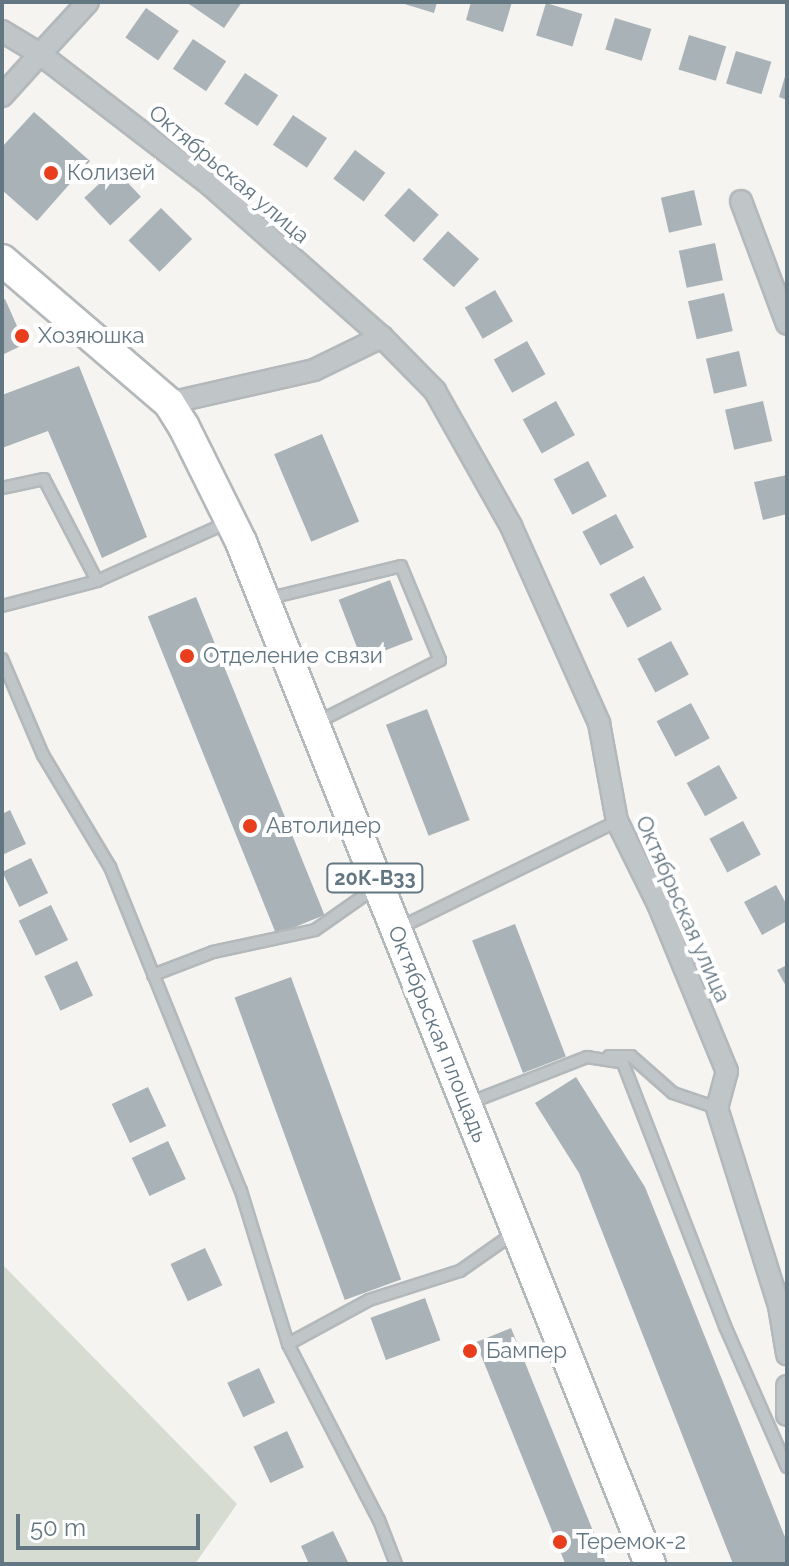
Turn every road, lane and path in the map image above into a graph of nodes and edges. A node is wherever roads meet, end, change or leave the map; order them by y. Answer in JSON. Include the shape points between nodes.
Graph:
{"nodes":[{"id":1,"x":88,"y":2,"type":"edge"},
{"id":2,"x":2,"y":31,"type":"edge"},
{"id":3,"x":40,"y":54,"type":"junction"},
{"id":4,"x":2,"y":96,"type":"edge"},
{"id":5,"x":741,"y":201,"type":"dead end"},
{"id":6,"x":2,"y":260,"type":"edge"},
{"id":7,"x":787,"y":324,"type":"edge"},
{"id":8,"x":382,"y":337,"type":"junction"},
{"id":9,"x":169,"y":403,"type":"junction"},
{"id":10,"x":2,"y":488,"type":"edge"},
{"id":11,"x":231,"y":522,"type":"junction"},
{"id":12,"x":97,"y":581,"type":"junction"},
{"id":13,"x":264,"y":599,"type":"junction"},
{"id":14,"x":2,"y":606,"type":"edge"},
{"id":15,"x":2,"y":659,"type":"edge"},
{"id":16,"x":314,"y":724,"type":"junction"},
{"id":17,"x":617,"y":821,"type":"junction"},
{"id":18,"x":375,"y":877,"type":"junction"},
{"id":19,"x":397,"y":929,"type":"junction"},
{"id":20,"x":153,"y":975,"type":"junction"},
{"id":21,"x":587,"y":1057,"type":"junction"},
{"id":22,"x":467,"y":1104,"type":"junction"},
{"id":23,"x":717,"y":1108,"type":"junction"},
{"id":24,"x":515,"y":1232,"type":"junction"},
{"id":25,"x":288,"y":1344,"type":"junction"},
{"id":26,"x":787,"y":1354,"type":"edge"},
{"id":27,"x":787,"y":1386,"type":"edge"},
{"id":28,"x":787,"y":1415,"type":"edge"},
{"id":29,"x":787,"y":1467,"type":"edge"},
{"id":30,"x":396,"y":1564,"type":"edge"},
{"id":31,"x":650,"y":1564,"type":"edge"}],
"edges":[{"from":1,"to":3,"type":"street"},
{"from":2,"to":3,"type":"street","name":"Октябрьская улица"},
{"from":3,"to":4,"type":"street"},
{"from":3,"to":8,"type":"street","name":"Октябрьская улица","via":[[210,185]]},
{"from":5,"to":7,"type":"street"},
{"from":6,"to":9,"type":"main road","name":"Октябрьская площадь","number":"20К-В33"},
{"from":8,"to":9,"type":"street","via":[[314,370]]},
{"from":8,"to":17,"type":"street","name":"Октябрьская улица","via":[[435,391],[549,605],[599,723]]},
{"from":9,"to":11,"type":"main road","name":"Октябрьская площадь","number":"20К-В33"},
{"from":10,"to":12,"type":"lane","via":[[44,479]]},
{"from":11,"to":12,"type":"lane"},
{"from":11,"to":13,"type":"main road","name":"Октябрьская площадь","number":"20К-В33"},
{"from":12,"to":14,"type":"lane"},
{"from":13,"to":16,"type":"main road","name":"Октябрьская площадь","number":"20К-В33"},
{"from":13,"to":16,"type":"lane","via":[[401,566],[440,660]]},
{"from":15,"to":20,"type":"lane","via":[[43,755],[110,867]]},
{"from":16,"to":18,"type":"main road","name":"Октябрьская площадь","number":"20К-В33"},
{"from":17,"to":19,"type":"lane"},
{"from":17,"to":23,"type":"street","name":"Октябрьская улица","via":[[658,904],[727,1071]]},
{"from":18,"to":19,"type":"main road","name":"Октябрьская площадь","number":"20К-В33"},
{"from":18,"to":20,"type":"lane","via":[[365,895],[315,930],[213,952]]},
{"from":19,"to":22,"type":"main road","name":"Октябрьская площадь","number":"20К-В33"},
{"from":20,"to":25,"type":"lane","via":[[241,1191]]},
{"from":21,"to":22,"type":"lane"},
{"from":21,"to":23,"type":"lane","via":[[631,1056],[673,1093]]},
{"from":21,"to":29,"type":"lane","via":[[623,1063],[725,1326]]},
{"from":22,"to":24,"type":"main road","name":"Октябрьская площадь","number":"20К-В33"},
{"from":23,"to":26,"type":"street","via":[[779,1306]]},
{"from":24,"to":25,"type":"lane","via":[[460,1271],[369,1300]]},
{"from":24,"to":31,"type":"main road","name":"Октябрьская площадь","number":"20К-В33"},
{"from":25,"to":30,"type":"lane"},
{"from":27,"to":28,"type":"street"}]}
